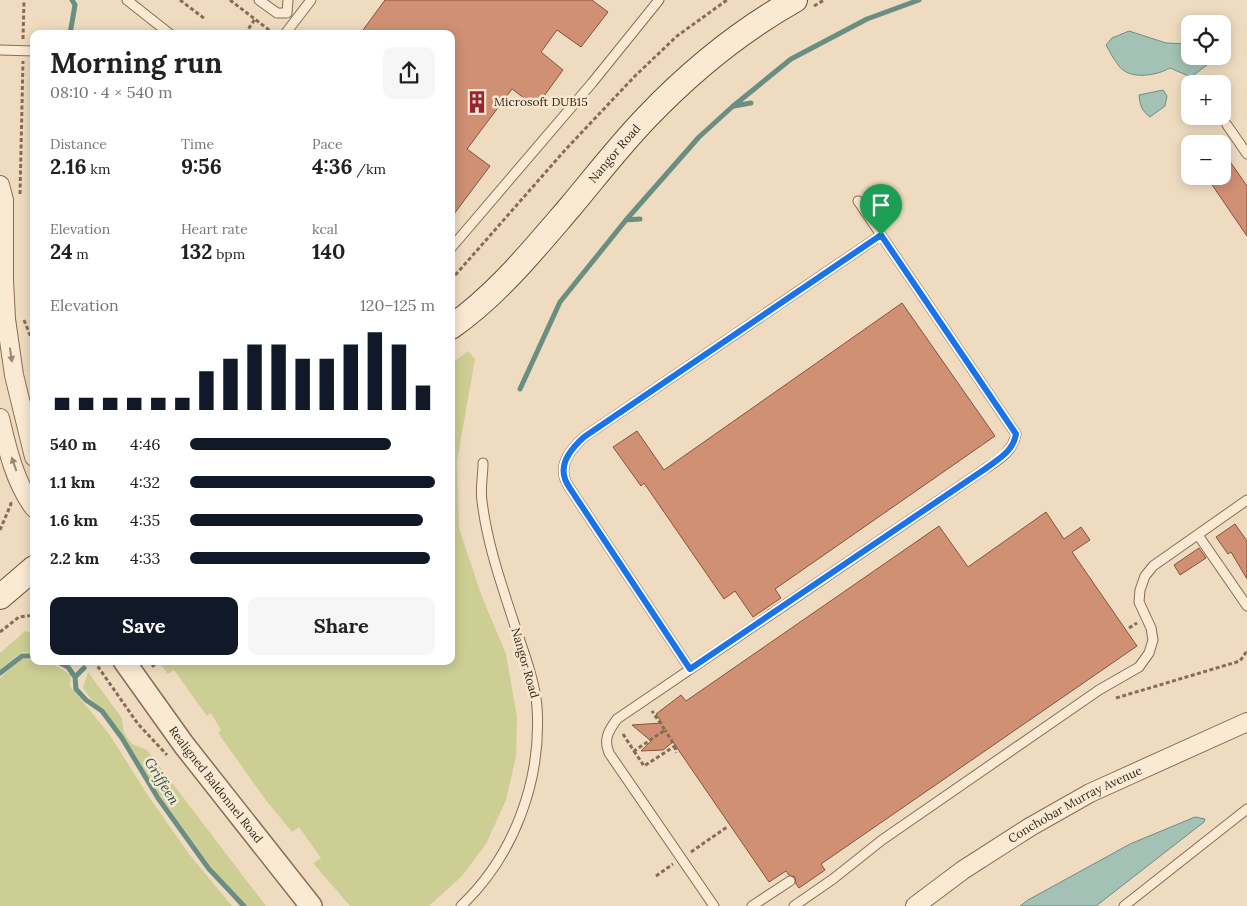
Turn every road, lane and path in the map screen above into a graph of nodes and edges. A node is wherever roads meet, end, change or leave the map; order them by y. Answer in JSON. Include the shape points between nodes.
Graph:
{"nodes":[{"id":1,"x":24,"y":0,"type":"edge"},
{"id":2,"x":127,"y":0,"type":"edge"},
{"id":3,"x":180,"y":0,"type":"edge"},
{"id":4,"x":230,"y":0,"type":"edge"},
{"id":5,"x":259,"y":0,"type":"edge"},
{"id":6,"x":288,"y":0,"type":"edge"},
{"id":7,"x":312,"y":0,"type":"edge"},
{"id":8,"x":659,"y":0,"type":"edge"},
{"id":9,"x":727,"y":0,"type":"edge"},
{"id":10,"x":796,"y":0,"type":"edge"},
{"id":11,"x":287,"y":13,"type":"junction"},
{"id":12,"x":205,"y":19,"type":"dead end"},
{"id":13,"x":255,"y":19,"type":"junction"},
{"id":14,"x":295,"y":21,"type":"junction"},
{"id":15,"x":165,"y":30,"type":"edge"},
{"id":16,"x":248,"y":30,"type":"edge"},
{"id":17,"x":269,"y":30,"type":"edge"},
{"id":18,"x":289,"y":30,"type":"edge"},
{"id":19,"x":0,"y":50,"type":"edge"},
{"id":20,"x":23,"y":51,"type":"junction"},
{"id":21,"x":30,"y":52,"type":"edge"},
{"id":22,"x":1227,"y":125,"type":"dead end"},
{"id":23,"x":1247,"y":154,"type":"edge"},
{"id":24,"x":0,"y":185,"type":"edge"},
{"id":25,"x":20,"y":200,"type":"dead end"},
{"id":26,"x":858,"y":201,"type":"dead end"},
{"id":27,"x":881,"y":235,"type":"junction"},
{"id":28,"x":455,"y":243,"type":"edge"},
{"id":29,"x":455,"y":275,"type":"edge"},
{"id":30,"x":23,"y":316,"type":"dead end"},
{"id":31,"x":455,"y":324,"type":"edge"},
{"id":32,"x":30,"y":332,"type":"edge"},
{"id":33,"x":0,"y":418,"type":"edge"},
{"id":34,"x":30,"y":441,"type":"edge"},
{"id":35,"x":483,"y":464,"type":"dead end"},
{"id":36,"x":8,"y":496,"type":"dead end"},
{"id":37,"x":1247,"y":500,"type":"edge"},
{"id":38,"x":30,"y":503,"type":"edge"},
{"id":39,"x":0,"y":530,"type":"edge"},
{"id":40,"x":1198,"y":535,"type":"junction"},
{"id":41,"x":30,"y":575,"type":"edge"},
{"id":42,"x":1247,"y":606,"type":"edge"},
{"id":43,"x":9,"y":611,"type":"edge"},
{"id":44,"x":30,"y":616,"type":"edge"},
{"id":45,"x":0,"y":632,"type":"edge"},
{"id":46,"x":1247,"y":651,"type":"edge"},
{"id":47,"x":127,"y":665,"type":"edge"},
{"id":48,"x":690,"y":669,"type":"junction"},
{"id":49,"x":1116,"y":698,"type":"dead end"},
{"id":50,"x":652,"y":711,"type":"dead end"},
{"id":51,"x":1247,"y":722,"type":"edge"},
{"id":52,"x":664,"y":730,"type":"junction"},
{"id":53,"x":623,"y":734,"type":"dead end"},
{"id":54,"x":675,"y":746,"type":"junction"},
{"id":55,"x":634,"y":751,"type":"junction"},
{"id":56,"x":676,"y":753,"type":"dead end"},
{"id":57,"x":1247,"y":809,"type":"edge"},
{"id":58,"x":790,"y":881,"type":"dead end"},
{"id":59,"x":921,"y":904,"type":"edge"},
{"id":60,"x":311,"y":906,"type":"edge"},
{"id":61,"x":461,"y":906,"type":"edge"},
{"id":62,"x":714,"y":906,"type":"edge"},
{"id":63,"x":752,"y":906,"type":"edge"},
{"id":64,"x":794,"y":906,"type":"edge"},
{"id":65,"x":1124,"y":906,"type":"edge"}],
"edges":[{"from":1,"to":20,"type":"path"},
{"from":2,"to":15,"type":"lane"},
{"from":3,"to":12,"type":"path"},
{"from":4,"to":13,"type":"path"},
{"from":5,"to":11,"type":"lane","via":[[277,13]]},
{"from":6,"to":11,"type":"lane"},
{"from":7,"to":14,"type":"lane"},
{"from":8,"to":28,"type":"lane"},
{"from":9,"to":29,"type":"path","via":[[677,36],[635,76]]},
{"from":10,"to":31,"type":"main road","name":"Nangor Road","via":[[742,33],[677,87],[646,118],[519,266]]},
{"from":11,"to":14,"type":"lane"},
{"from":13,"to":16,"type":"path"},
{"from":13,"to":17,"type":"path"},
{"from":14,"to":18,"type":"lane"},
{"from":19,"to":20,"type":"lane"},
{"from":20,"to":21,"type":"lane"},
{"from":20,"to":25,"type":"path"},
{"from":22,"to":23,"type":"lane"},
{"from":24,"to":34,"type":"street","one_way":true,"via":[[4,200],[6,319],[16,383]]},
{"from":26,"to":27,"type":"lane"},
{"from":27,"to":48,"type":"lane","via":[[584,437],[573,446],[567,458],[564,478]]},
{"from":27,"to":48,"type":"lane","via":[[1016,434],[1015,442],[1007,453],[985,469]]},
{"from":30,"to":32,"type":"path"},
{"from":38,"to":33,"type":"street","one_way":true,"via":[[25,497]]},
{"from":35,"to":61,"type":"lane","name":"Nangor Road","via":[[482,499],[488,536],[537,706],[536,751],[520,820],[502,855],[478,890]]},
{"from":36,"to":39,"type":"path","via":[[11,504]]},
{"from":37,"to":40,"type":"lane"},
{"from":40,"to":42,"type":"lane"},
{"from":40,"to":64,"type":"lane","via":[[1153,566],[1145,576],[1139,602],[1153,640],[1139,667],[1099,690],[882,840]]},
{"from":41,"to":43,"type":"main road"},
{"from":43,"to":44,"type":"path","via":[[19,617]]},
{"from":43,"to":45,"type":"path"},
{"from":46,"to":49,"type":"path","via":[[1240,661]]},
{"from":47,"to":60,"type":"street","name":"Realigned Baldonnel Road","via":[[184,745]]},
{"from":48,"to":62,"type":"lane","via":[[617,719],[606,741],[609,753]]},
{"from":50,"to":52,"type":"path"},
{"from":51,"to":59,"type":"street","name":"Conchobar Murray Avenue","via":[[1090,793],[963,870]]},
{"from":52,"to":54,"type":"path"},
{"from":52,"to":55,"type":"path"},
{"from":53,"to":55,"type":"path"},
{"from":54,"to":55,"type":"path","via":[[644,766]]},
{"from":54,"to":56,"type":"path"},
{"from":57,"to":65,"type":"lane"},
{"from":58,"to":63,"type":"lane"}]}
